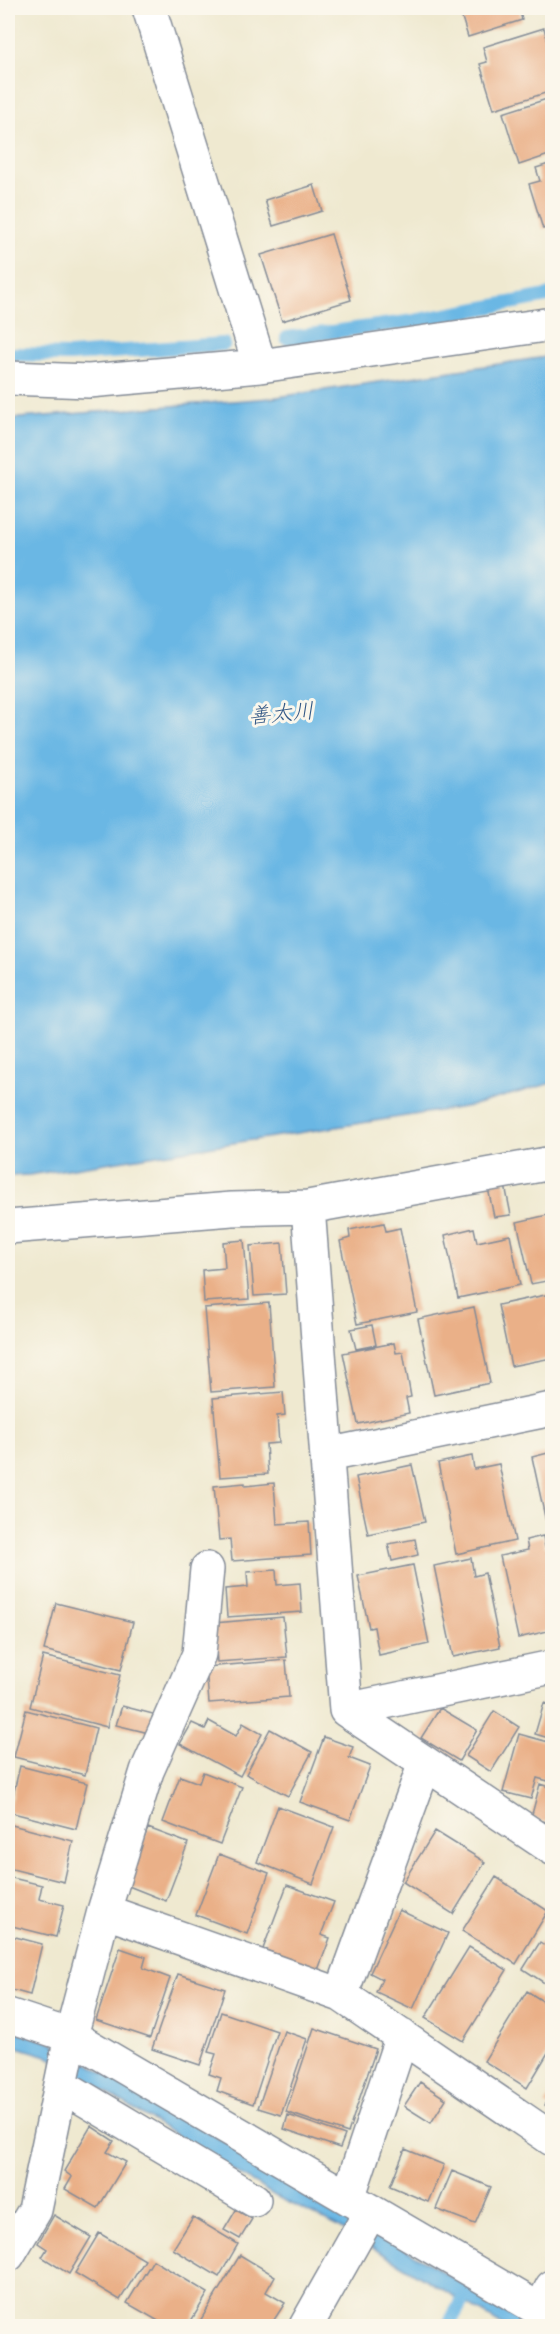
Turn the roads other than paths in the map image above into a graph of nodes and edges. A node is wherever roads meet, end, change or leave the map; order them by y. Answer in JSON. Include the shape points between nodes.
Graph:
{"nodes":[{"id":1,"x":149,"y":8,"type":"edge"},
{"id":2,"x":552,"y":324,"type":"edge"},
{"id":3,"x":260,"y":366,"type":"junction"},
{"id":4,"x":8,"y":378,"type":"edge"},
{"id":5,"x":552,"y":1162,"type":"edge"},
{"id":6,"x":308,"y":1207,"type":"junction"},
{"id":7,"x":8,"y":1227,"type":"edge"},
{"id":8,"x":552,"y":1408,"type":"edge"},
{"id":9,"x":327,"y":1455,"type":"junction"},
{"id":10,"x":207,"y":1569,"type":"dead end"},
{"id":11,"x":552,"y":1667,"type":"edge"},
{"id":12,"x":346,"y":1710,"type":"junction"},
{"id":13,"x":425,"y":1763,"type":"junction"},
{"id":14,"x":552,"y":1848,"type":"edge"},
{"id":15,"x":104,"y":1911,"type":"junction"},
{"id":16,"x":341,"y":1995,"type":"junction"},
{"id":17,"x":8,"y":2015,"type":"edge"},
{"id":18,"x":402,"y":2036,"type":"junction"},
{"id":19,"x":66,"y":2060,"type":"junction"},
{"id":20,"x":552,"y":2139,"type":"edge"},
{"id":21,"x":254,"y":2200,"type":"dead end"},
{"id":22,"x":360,"y":2218,"type":"junction"},
{"id":23,"x":8,"y":2255,"type":"edge"},
{"id":24,"x":548,"y":2305,"type":"edge"},
{"id":25,"x":306,"y":2326,"type":"edge"}],
"edges":[{"from":1,"to":3,"type":"street"},
{"from":2,"to":3,"type":"street"},
{"from":3,"to":4,"type":"street","via":[[89,381]]},
{"from":5,"to":6,"type":"street"},
{"from":6,"to":7,"type":"street","via":[[232,1209]]},
{"from":6,"to":9,"type":"street"},
{"from":8,"to":9,"type":"street"},
{"from":9,"to":12,"type":"street"},
{"from":10,"to":15,"type":"street","via":[[199,1654],[147,1771]]},
{"from":11,"to":12,"type":"street"},
{"from":12,"to":13,"type":"street"},
{"from":13,"to":14,"type":"street"},
{"from":13,"to":16,"type":"street"},
{"from":15,"to":16,"type":"street"},
{"from":15,"to":19,"type":"street"},
{"from":16,"to":18,"type":"street"},
{"from":17,"to":19,"type":"street"},
{"from":18,"to":20,"type":"street"},
{"from":18,"to":22,"type":"street"},
{"from":19,"to":21,"type":"street"},
{"from":19,"to":22,"type":"street"},
{"from":19,"to":23,"type":"street","via":[[35,2210]]},
{"from":22,"to":24,"type":"street"},
{"from":22,"to":25,"type":"street"}]}
